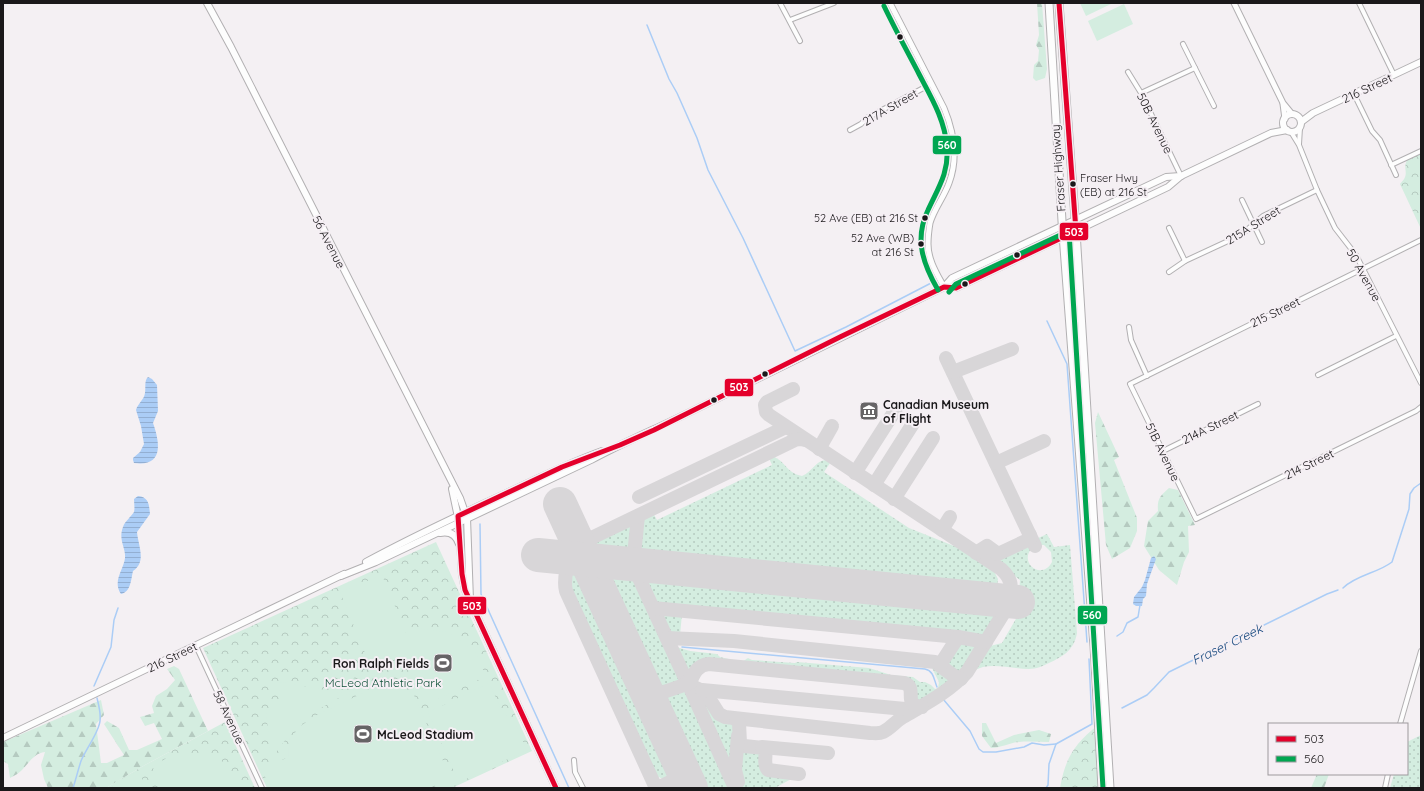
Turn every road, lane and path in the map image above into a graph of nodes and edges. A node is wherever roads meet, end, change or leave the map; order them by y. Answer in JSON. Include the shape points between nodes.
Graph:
{"nodes":[{"id":1,"x":207,"y":3,"type":"edge"},
{"id":2,"x":780,"y":3,"type":"edge"},
{"id":3,"x":834,"y":3,"type":"edge"},
{"id":4,"x":890,"y":3,"type":"edge"},
{"id":5,"x":1049,"y":3,"type":"edge"},
{"id":6,"x":1058,"y":3,"type":"edge"},
{"id":7,"x":1234,"y":3,"type":"edge"},
{"id":8,"x":1359,"y":3,"type":"edge"},
{"id":9,"x":790,"y":20,"type":"junction"},
{"id":10,"x":800,"y":41,"type":"dead end"},
{"id":11,"x":1183,"y":44,"type":"dead end"},
{"id":12,"x":1421,"y":62,"type":"edge"},
{"id":13,"x":1195,"y":68,"type":"junction"},
{"id":14,"x":1128,"y":72,"type":"dead end"},
{"id":15,"x":1394,"y":75,"type":"junction"},
{"id":16,"x":931,"y":84,"type":"junction"},
{"id":17,"x":1141,"y":93,"type":"junction"},
{"id":18,"x":1354,"y":94,"type":"junction"},
{"id":19,"x":1283,"y":104,"type":"junction"},
{"id":20,"x":1214,"y":106,"type":"dead end"},
{"id":21,"x":1313,"y":113,"type":"junction"},
{"id":22,"x":1295,"y":115,"type":"junction"},
{"id":23,"x":1284,"y":120,"type":"junction"},
{"id":24,"x":1300,"y":125,"type":"junction"},
{"id":25,"x":850,"y":130,"type":"dead end"},
{"id":26,"x":1289,"y":131,"type":"junction"},
{"id":27,"x":1271,"y":133,"type":"junction"},
{"id":28,"x":1299,"y":145,"type":"junction"},
{"id":29,"x":1421,"y":151,"type":"edge"},
{"id":30,"x":1391,"y":165,"type":"junction"},
{"id":31,"x":1396,"y":175,"type":"dead end"},
{"id":32,"x":1181,"y":176,"type":"junction"},
{"id":33,"x":1317,"y":190,"type":"junction"},
{"id":34,"x":1242,"y":200,"type":"dead end"},
{"id":35,"x":1075,"y":220,"type":"junction"},
{"id":36,"x":1253,"y":225,"type":"junction"},
{"id":37,"x":1062,"y":226,"type":"junction"},
{"id":38,"x":1169,"y":228,"type":"dead end"},
{"id":39,"x":1076,"y":231,"type":"junction"},
{"id":40,"x":1063,"y":237,"type":"junction"},
{"id":41,"x":1421,"y":240,"type":"edge"},
{"id":42,"x":1262,"y":242,"type":"dead end"},
{"id":43,"x":1186,"y":261,"type":"junction"},
{"id":44,"x":1363,"y":269,"type":"junction"},
{"id":45,"x":1169,"y":272,"type":"dead end"},
{"id":46,"x":944,"y":287,"type":"junction"},
{"id":47,"x":1129,"y":327,"type":"dead end"},
{"id":48,"x":1396,"y":336,"type":"junction"},
{"id":49,"x":1318,"y":375,"type":"dead end"},
{"id":50,"x":1146,"y":376,"type":"junction"},
{"id":51,"x":1421,"y":383,"type":"edge"},
{"id":52,"x":1130,"y":384,"type":"joint"},
{"id":53,"x":1258,"y":404,"type":"dead end"},
{"id":54,"x":1421,"y":407,"type":"edge"},
{"id":55,"x":1162,"y":451,"type":"junction"},
{"id":56,"x":451,"y":481,"type":"junction"},
{"id":57,"x":466,"y":515,"type":"junction"},
{"id":58,"x":458,"y":519,"type":"junction"},
{"id":59,"x":1196,"y":519,"type":"joint"},
{"id":60,"x":430,"y":536,"type":"junction"},
{"id":61,"x":461,"y":550,"type":"junction"},
{"id":62,"x":341,"y":576,"type":"junction"},
{"id":63,"x":470,"y":600,"type":"junction"},
{"id":64,"x":196,"y":646,"type":"junction"},
{"id":65,"x":1421,"y":651,"type":"edge"},
{"id":66,"x":1400,"y":723,"type":"edge"},
{"id":67,"x":3,"y":738,"type":"edge"},
{"id":68,"x":574,"y":760,"type":"dead end"},
{"id":69,"x":1388,"y":775,"type":"edge"},
{"id":70,"x":262,"y":788,"type":"edge"},
{"id":71,"x":556,"y":788,"type":"edge"},
{"id":72,"x":582,"y":788,"type":"edge"},
{"id":73,"x":1102,"y":788,"type":"edge"},
{"id":74,"x":1110,"y":788,"type":"edge"},
{"id":75,"x":1385,"y":788,"type":"edge"}],
"edges":[{"from":1,"to":56,"type":"main road","name":"56 Avenue"},
{"from":2,"to":9,"type":"street"},
{"from":3,"to":9,"type":"street"},
{"from":4,"to":16,"type":"street"},
{"from":5,"to":37,"type":"main road","name":"Fraser Highway"},
{"from":6,"to":35,"type":"main road","name":"Fraser Highway"},
{"from":7,"to":19,"type":"street"},
{"from":8,"to":15,"type":"street"},
{"from":9,"to":10,"type":"street"},
{"from":11,"to":13,"type":"street"},
{"from":12,"to":15,"type":"main road","name":"216 Street"},
{"from":13,"to":17,"type":"street"},
{"from":13,"to":20,"type":"street"},
{"from":14,"to":17,"type":"street","name":"50B Avenue"},
{"from":15,"to":18,"type":"main road","name":"216 Street"},
{"from":16,"to":25,"type":"street","name":"217A Street","via":[[867,118]]},
{"from":16,"to":46,"type":"street","via":[[950,122],[954,148],[952,172],[930,222],[928,245],[931,261]]},
{"from":17,"to":32,"type":"street","name":"50B Avenue"},
{"from":18,"to":21,"type":"main road","name":"216 Street"},
{"from":18,"to":30,"type":"street"},
{"from":19,"to":22,"type":"street"},
{"from":19,"to":23,"type":"street"},
{"from":21,"to":22,"type":"main road","name":"216 Street"},
{"from":21,"to":24,"type":"main road","name":"216 Street"},
{"from":22,"to":23,"type":"main road","via":[[1287,116]]},
{"from":22,"to":24,"type":"main road"},
{"from":23,"to":26,"type":"main road","via":[[1284,126]]},
{"from":23,"to":27,"type":"main road","name":"216 Street"},
{"from":24,"to":26,"type":"main road","via":[[1296,131]]},
{"from":24,"to":28,"type":"street","name":"50 Avenue"},
{"from":26,"to":27,"type":"main road","name":"216 Street"},
{"from":26,"to":28,"type":"street","name":"50 Avenue"},
{"from":27,"to":32,"type":"main road","name":"216 Street"},
{"from":28,"to":33,"type":"street","name":"50 Avenue"},
{"from":29,"to":30,"type":"street"},
{"from":30,"to":31,"type":"street"},
{"from":32,"to":35,"type":"main road","name":"216 Street","via":[[1166,177]]},
{"from":32,"to":39,"type":"main road","name":"216 Street","via":[[1168,187]]},
{"from":33,"to":36,"type":"street","name":"215A Street","via":[[1263,216]]},
{"from":33,"to":44,"type":"street","name":"50 Avenue","via":[[1337,232],[1356,255]]},
{"from":34,"to":36,"type":"street"},
{"from":35,"to":37,"type":"main road","name":"216 Street"},
{"from":35,"to":39,"type":"main road","name":"Fraser Highway"},
{"from":36,"to":42,"type":"street"},
{"from":36,"to":43,"type":"street","name":"215A Street","via":[[1241,235]]},
{"from":37,"to":40,"type":"main road","name":"Fraser Highway"},
{"from":37,"to":46,"type":"main road","name":"216 Street","via":[[952,278]]},
{"from":38,"to":43,"type":"street"},
{"from":39,"to":40,"type":"main road","name":"216 Street"},
{"from":39,"to":74,"type":"main road","name":"Fraser Highway"},
{"from":40,"to":46,"type":"main road","name":"216 Street","via":[[956,288]]},
{"from":40,"to":73,"type":"main road","name":"Fraser Highway","via":[[1094,646]]},
{"from":41,"to":44,"type":"street","name":"215 Street"},
{"from":43,"to":45,"type":"street","name":"215A Street"},
{"from":44,"to":48,"type":"street","name":"50 Avenue"},
{"from":44,"to":50,"type":"street","name":"215 Street"},
{"from":46,"to":57,"type":"main road","name":"216 Street","via":[[654,430]]},
{"from":47,"to":50,"type":"street","via":[[1131,340]]},
{"from":48,"to":49,"type":"street"},
{"from":48,"to":51,"type":"street","name":"50 Avenue"},
{"from":50,"to":52,"type":"street","name":"215 Street"},
{"from":52,"to":55,"type":"street","name":"51B Avenue"},
{"from":53,"to":55,"type":"street","name":"214A Street"},
{"from":54,"to":59,"type":"street","name":"214 Street"},
{"from":55,"to":59,"type":"street","name":"51B Avenue"},
{"from":56,"to":57,"type":"main road","name":"56 Avenue"},
{"from":56,"to":58,"type":"main road","name":"56 Avenue"},
{"from":57,"to":58,"type":"main road","name":"216 Street"},
{"from":57,"to":63,"type":"main road","name":"56 Avenue"},
{"from":58,"to":60,"type":"main road","name":"216 Street"},
{"from":58,"to":61,"type":"main road","name":"56 Avenue"},
{"from":58,"to":62,"type":"main road","name":"216 Street","via":[[396,546]]},
{"from":60,"to":61,"type":"main road","via":[[444,532],[452,534],[458,540]]},
{"from":60,"to":62,"type":"main road","name":"216 Street"},
{"from":61,"to":63,"type":"main road","name":"56 Avenue","via":[[462,574]]},
{"from":62,"to":64,"type":"main road","name":"216 Street"},
{"from":63,"to":71,"type":"main road","name":"56 Avenue"},
{"from":64,"to":67,"type":"main road","name":"216 Street"},
{"from":64,"to":70,"type":"street","name":"58 Avenue"},
{"from":65,"to":66,"type":"street"},
{"from":68,"to":72,"type":"street","via":[[575,772]]},
{"from":69,"to":75,"type":"street"}]}
